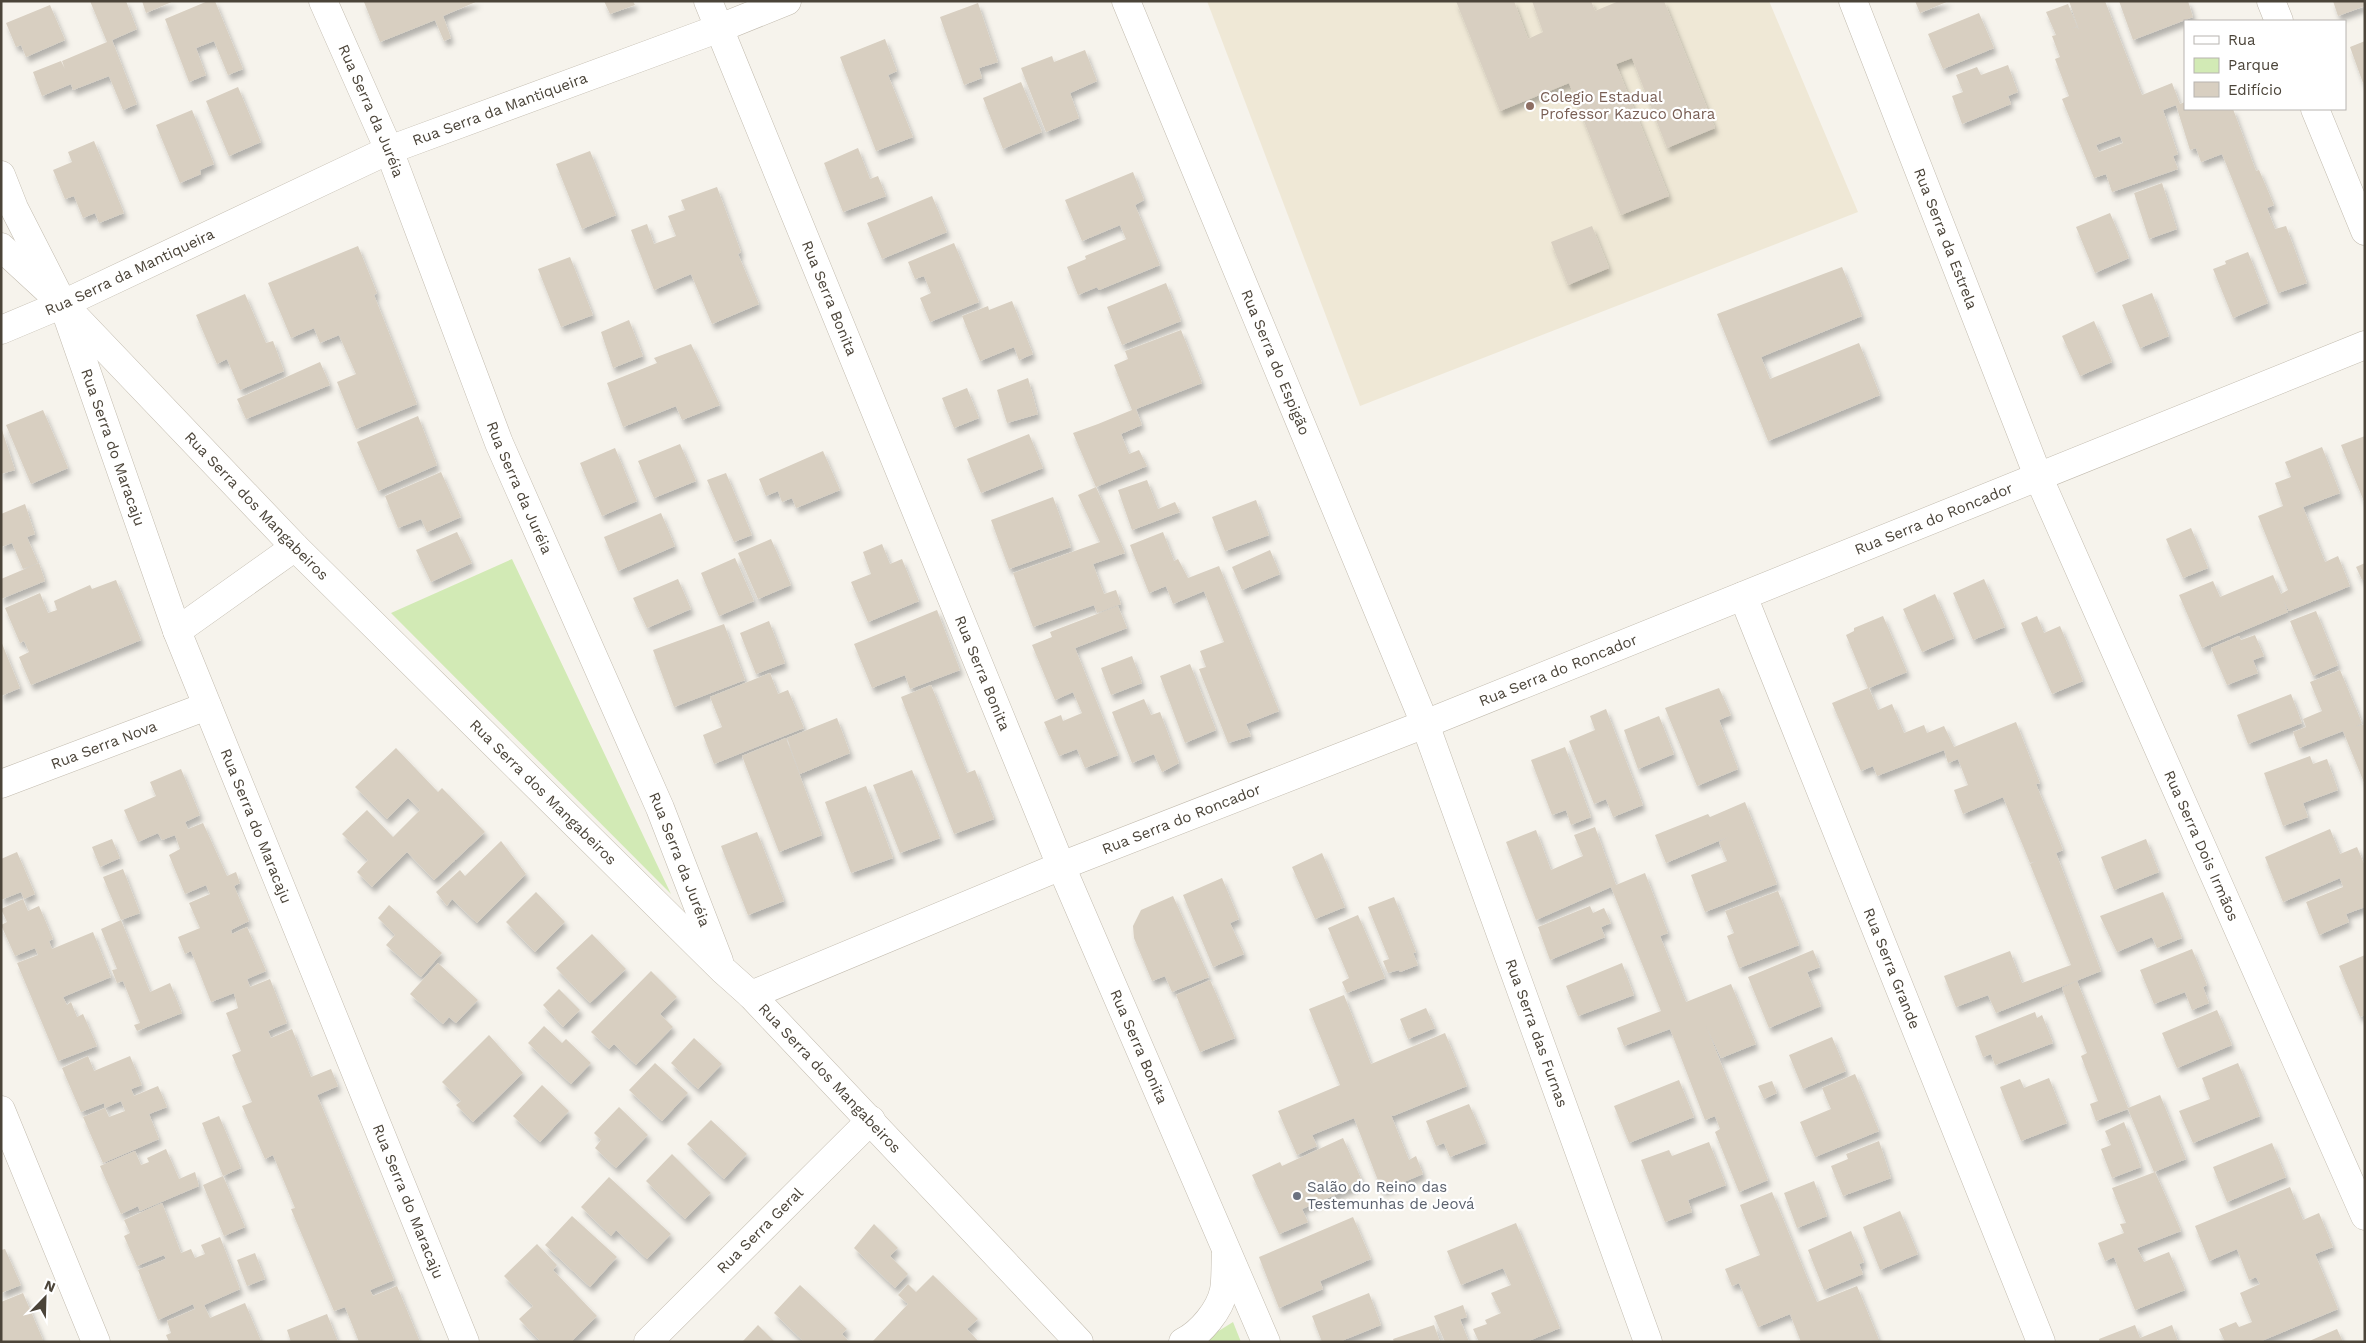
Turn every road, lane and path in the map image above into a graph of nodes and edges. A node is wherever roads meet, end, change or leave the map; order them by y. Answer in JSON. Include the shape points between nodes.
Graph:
{"nodes":[{"id":1,"x":323,"y":1,"type":"edge"},
{"id":2,"x":708,"y":1,"type":"edge"},
{"id":3,"x":787,"y":1,"type":"edge"},
{"id":4,"x":1126,"y":1,"type":"edge"},
{"id":5,"x":1853,"y":1,"type":"edge"},
{"id":6,"x":2271,"y":1,"type":"edge"},
{"id":7,"x":2280,"y":20,"type":"edge"},
{"id":8,"x":720,"y":28,"type":"junction"},
{"id":9,"x":2315,"y":110,"type":"edge"},
{"id":10,"x":389,"y":150,"type":"junction"},
{"id":11,"x":1,"y":175,"type":"edge"},
{"id":12,"x":2365,"y":231,"type":"edge"},
{"id":13,"x":1,"y":247,"type":"edge"},
{"id":14,"x":63,"y":304,"type":"junction"},
{"id":15,"x":1,"y":330,"type":"edge"},
{"id":16,"x":2365,"y":346,"type":"edge"},
{"id":17,"x":2038,"y":476,"type":"junction"},
{"id":18,"x":295,"y":547,"type":"junction"},
{"id":19,"x":1742,"y":596,"type":"junction"},
{"id":20,"x":177,"y":631,"type":"junction"},
{"id":21,"x":207,"y":706,"type":"junction"},
{"id":22,"x":1425,"y":724,"type":"junction"},
{"id":23,"x":1,"y":784,"type":"edge"},
{"id":24,"x":1061,"y":866,"type":"junction"},
{"id":25,"x":723,"y":970,"type":"junction"},
{"id":26,"x":751,"y":995,"type":"junction"},
{"id":27,"x":1,"y":1110,"type":"edge"},
{"id":28,"x":871,"y":1120,"type":"junction"},
{"id":29,"x":2365,"y":1216,"type":"edge"},
{"id":30,"x":1226,"y":1253,"type":"junction"},
{"id":31,"x":96,"y":1342,"type":"edge"},
{"id":32,"x":465,"y":1342,"type":"edge"},
{"id":33,"x":648,"y":1342,"type":"edge"},
{"id":34,"x":1079,"y":1342,"type":"edge"},
{"id":35,"x":1183,"y":1342,"type":"edge"},
{"id":36,"x":1266,"y":1342,"type":"edge"},
{"id":37,"x":1648,"y":1342,"type":"edge"},
{"id":38,"x":2041,"y":1342,"type":"edge"}],
"edges":[{"from":1,"to":10,"type":"street","name":"Rua Serra da Juréia"},
{"from":2,"to":8,"type":"street","name":"Rua Serra Bonita"},
{"from":3,"to":8,"type":"street","name":"Rua Serra da Mantiqueira"},
{"from":4,"to":22,"type":"street","name":"Rua Serra do Espigão"},
{"from":5,"to":17,"type":"street","name":"Rua Serra da Estrela"},
{"from":6,"to":7,"type":"street"},
{"from":8,"to":10,"type":"street","name":"Rua Serra da Mantiqueira"},
{"from":8,"to":24,"type":"street","name":"Rua Serra Bonita"},
{"from":9,"to":12,"type":"street"},
{"from":10,"to":14,"type":"street","name":"Rua Serra da Mantiqueira"},
{"from":10,"to":25,"type":"street","name":"Rua Serra da Juréia","via":[[499,443],[660,808]]},
{"from":11,"to":14,"type":"street","via":[[14,208]]},
{"from":13,"to":14,"type":"street","name":"Rua Serra dos Mangabeiros"},
{"from":14,"to":15,"type":"street","name":"Rua Serra da Mantiqueira"},
{"from":14,"to":18,"type":"street","name":"Rua Serra dos Mangabeiros"},
{"from":14,"to":20,"type":"street","name":"Rua Serra do Maracaju"},
{"from":16,"to":17,"type":"street","name":"Rua Serra do Roncador"},
{"from":17,"to":19,"type":"street","name":"Rua Serra do Roncador"},
{"from":17,"to":29,"type":"street","name":"Rua Serra Dois Irmãos"},
{"from":18,"to":20,"type":"street"},
{"from":18,"to":25,"type":"street","name":"Rua Serra dos Mangabeiros"},
{"from":19,"to":22,"type":"street","name":"Rua Serra do Roncador"},
{"from":19,"to":38,"type":"street","name":"Rua Serra Grande"},
{"from":20,"to":21,"type":"street","name":"Rua Serra do Maracaju"},
{"from":21,"to":23,"type":"street","name":"Rua Serra Nova"},
{"from":21,"to":32,"type":"street","name":"Rua Serra do Maracaju"},
{"from":22,"to":24,"type":"street","name":"Rua Serra do Roncador"},
{"from":22,"to":37,"type":"street","name":"Rua Serra das Furnas"},
{"from":24,"to":26,"type":"street","name":"Rua Serra do Roncador"},
{"from":24,"to":30,"type":"street","name":"Rua Serra Bonita"},
{"from":25,"to":26,"type":"street","name":"Rua Serra dos Mangabeiros"},
{"from":26,"to":28,"type":"street","name":"Rua Serra dos Mangabeiros"},
{"from":27,"to":31,"type":"street"},
{"from":28,"to":33,"type":"street","name":"Rua Serra Geral"},
{"from":28,"to":34,"type":"street","name":"Rua Serra dos Mangabeiros"},
{"from":30,"to":35,"type":"street","via":[[1224,1291],[1196,1335]]},
{"from":30,"to":36,"type":"street","name":"Rua Serra Bonita"}]}
